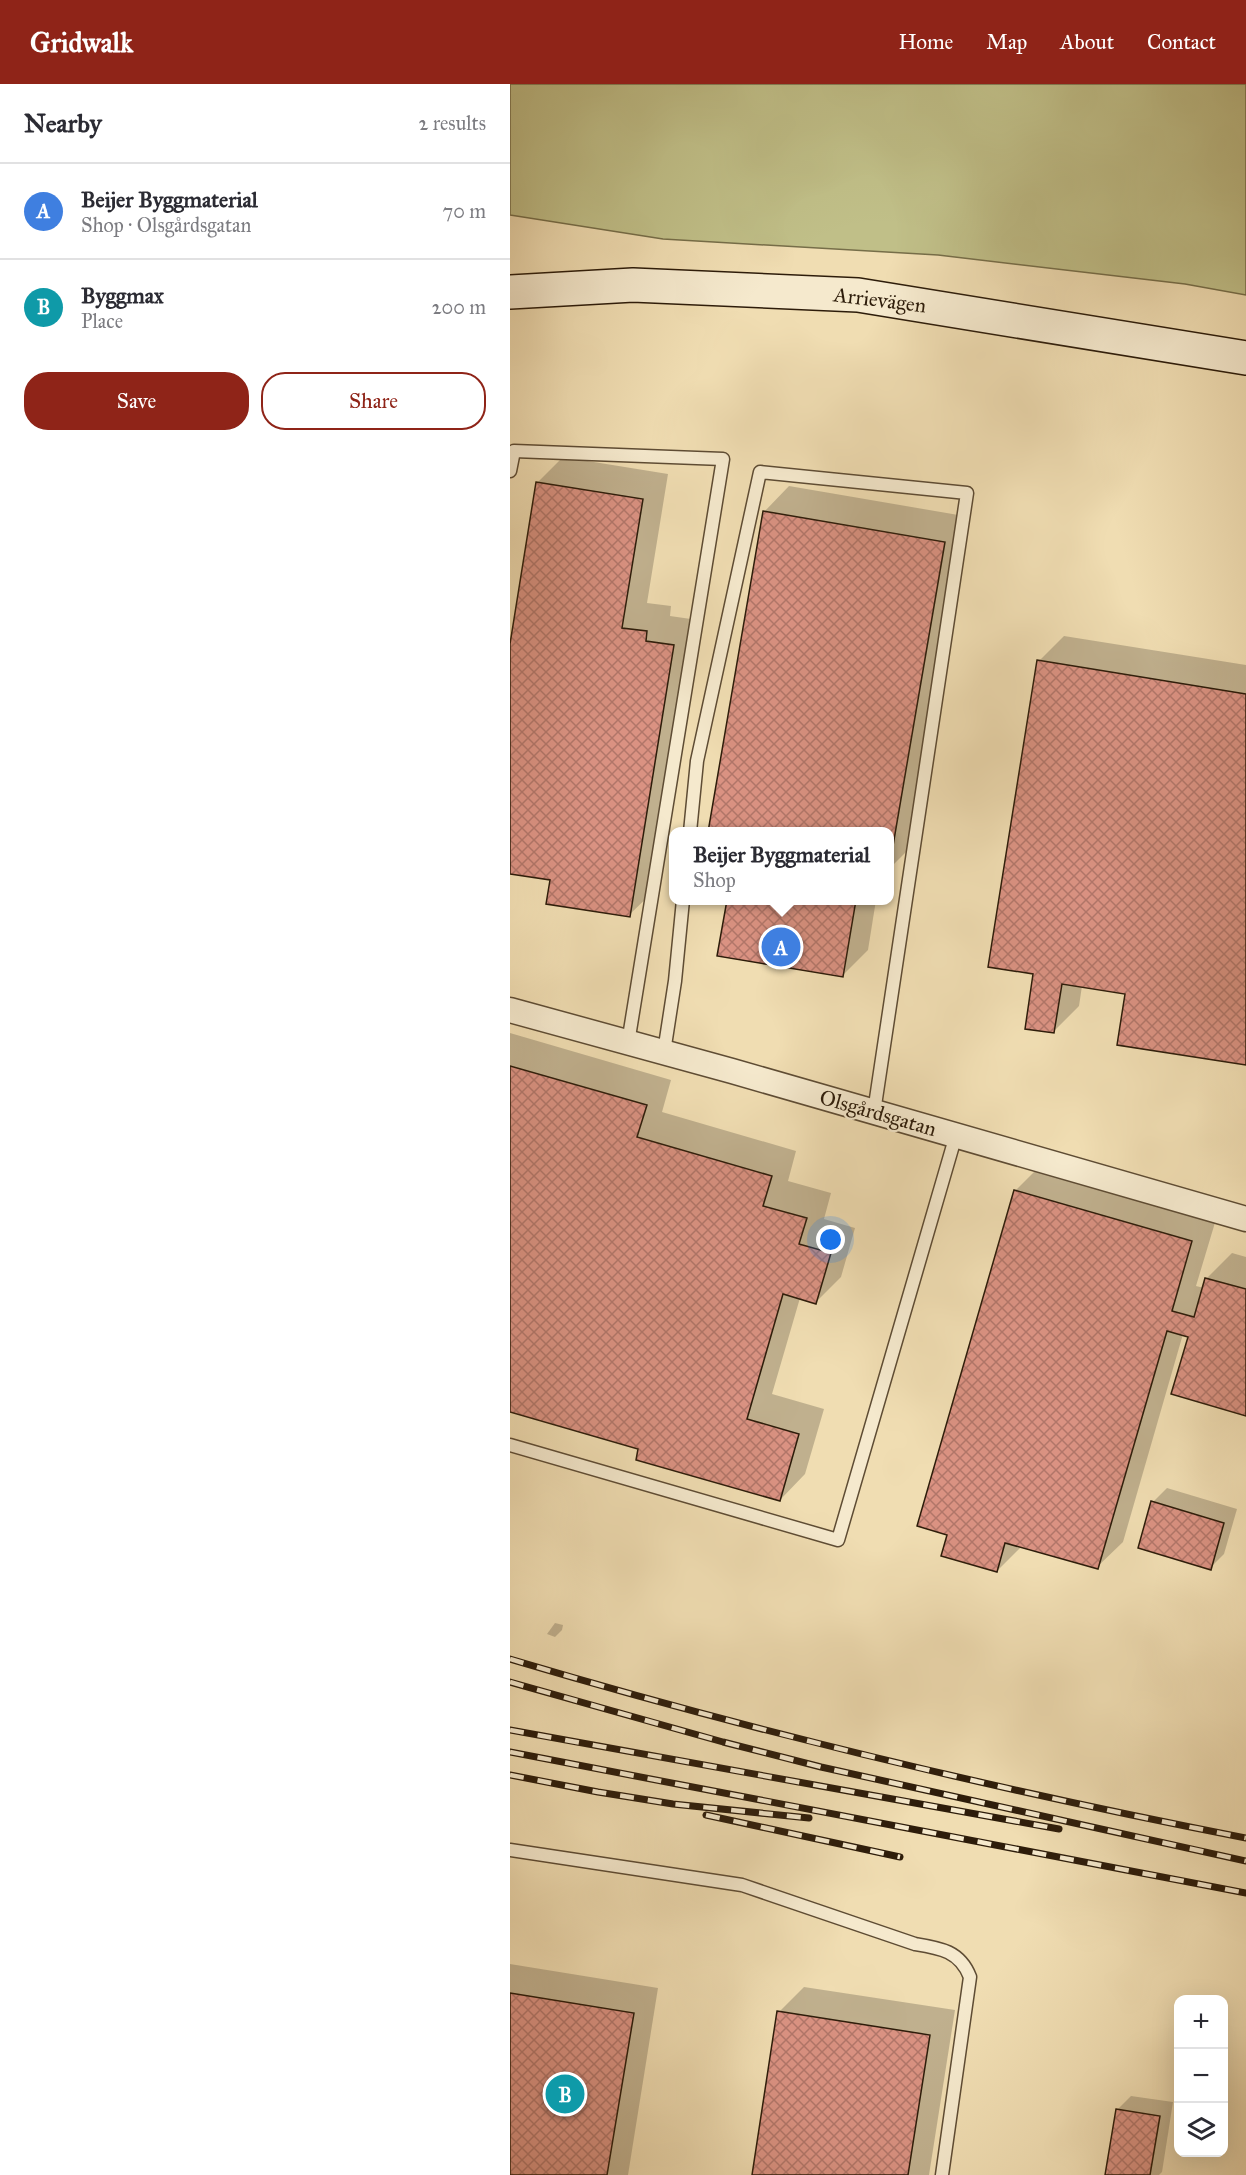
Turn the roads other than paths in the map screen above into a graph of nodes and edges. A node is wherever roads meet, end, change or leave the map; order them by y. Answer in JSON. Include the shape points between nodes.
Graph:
{"nodes":[{"id":1,"x":510,"y":292,"type":"edge"},
{"id":2,"x":1246,"y":358,"type":"edge"},
{"id":3,"x":510,"y":471,"type":"edge"},
{"id":4,"x":690,"y":827,"type":"edge"},
{"id":5,"x":683,"y":905,"type":"edge"},
{"id":6,"x":510,"y":1010,"type":"edge"},
{"id":7,"x":628,"y":1042,"type":"junction"},
{"id":8,"x":664,"y":1052,"type":"junction"},
{"id":9,"x":874,"y":1112,"type":"junction"},
{"id":10,"x":956,"y":1135,"type":"junction"},
{"id":11,"x":1246,"y":1219,"type":"edge"},
{"id":12,"x":510,"y":1445,"type":"edge"},
{"id":13,"x":510,"y":1850,"type":"edge"},
{"id":14,"x":942,"y":2175,"type":"edge"}],
"edges":[{"from":1,"to":2,"type":"main road","name":"Arrievägen","via":[[633,285],[858,295]]},
{"from":3,"to":7,"type":"lane","via":[[514,451],[723,459]]},
{"from":4,"to":9,"type":"lane","via":[[697,761],[760,472],[967,493]]},
{"from":5,"to":8,"type":"lane"},
{"from":6,"to":7,"type":"street","name":"Olsgårdsgatan"},
{"from":7,"to":8,"type":"street","name":"Olsgårdsgatan"},
{"from":8,"to":9,"type":"street","name":"Olsgårdsgatan"},
{"from":9,"to":10,"type":"street","name":"Olsgårdsgatan"},
{"from":10,"to":11,"type":"street","name":"Olsgårdsgatan"},
{"from":10,"to":12,"type":"lane","via":[[838,1540]]},
{"from":13,"to":14,"type":"lane","via":[[742,1885],[915,1944],[940,1948],[959,1958],[970,1977]]}]}
